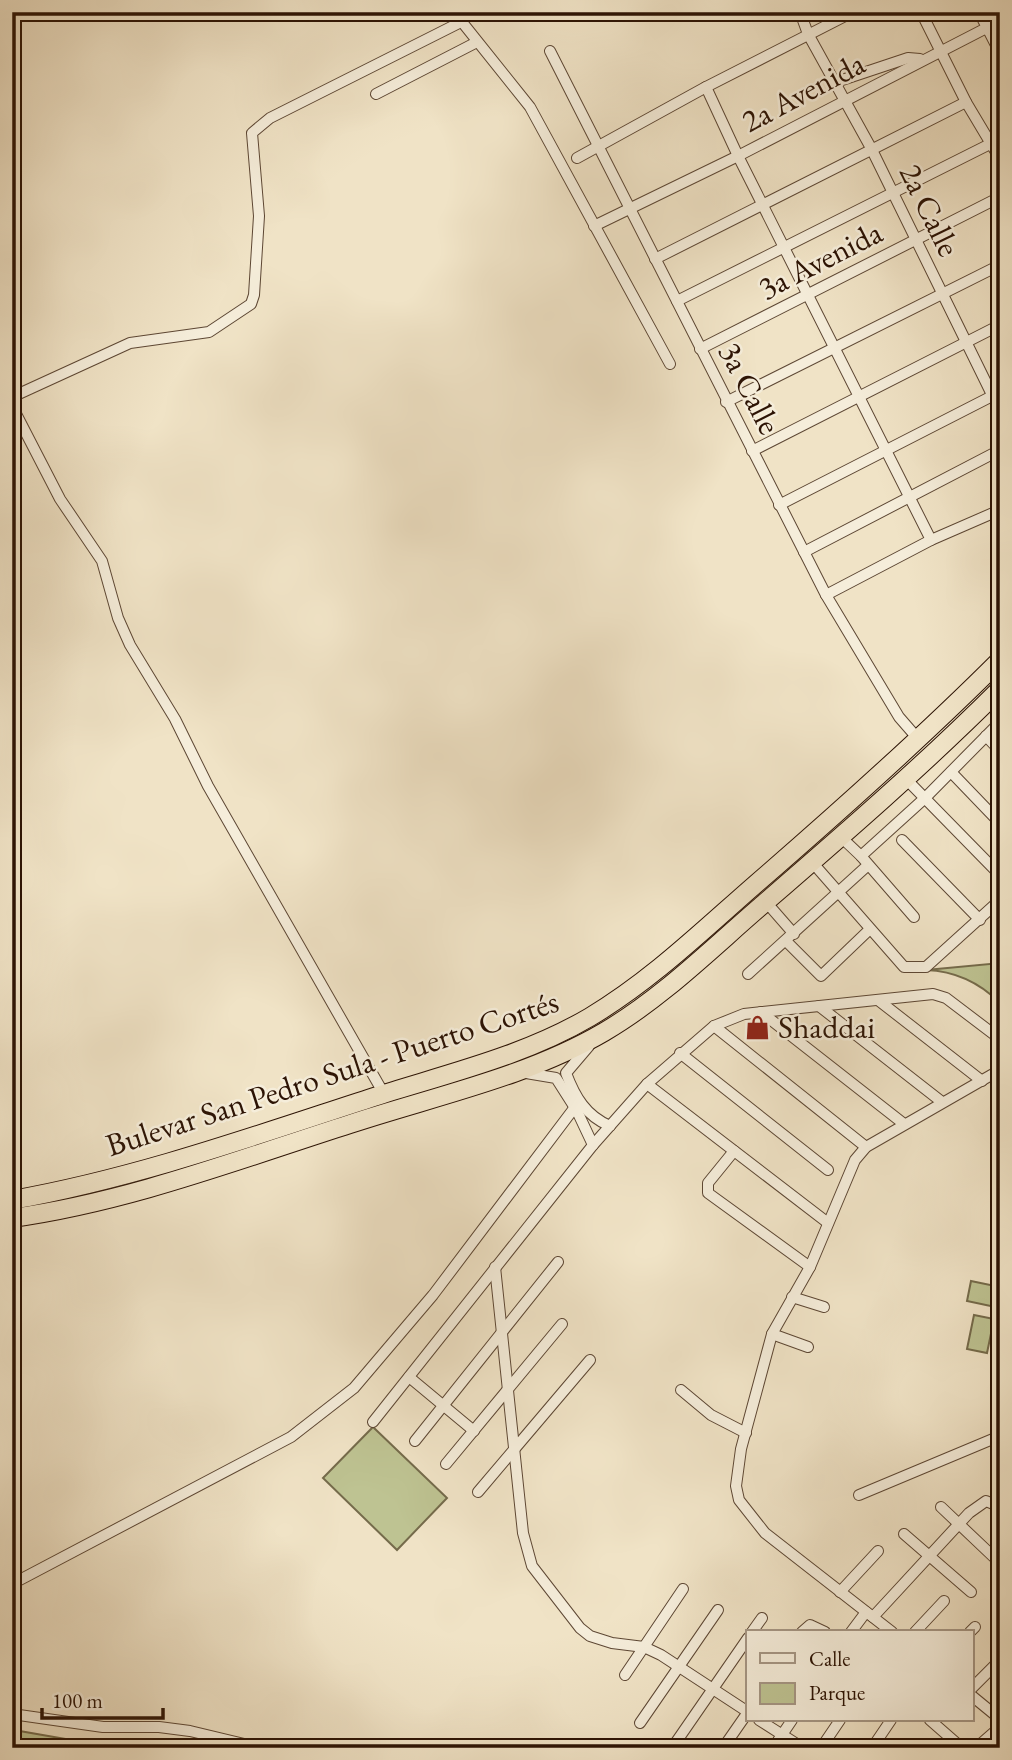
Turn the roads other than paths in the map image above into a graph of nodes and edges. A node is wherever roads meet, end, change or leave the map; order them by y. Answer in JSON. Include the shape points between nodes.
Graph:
{"nodes":[{"id":1,"x":454,"y":12,"type":"edge"},
{"id":2,"x":800,"y":12,"type":"edge"},
{"id":3,"x":853,"y":12,"type":"edge"},
{"id":4,"x":921,"y":12,"type":"edge"},
{"id":5,"x":979,"y":12,"type":"edge"},
{"id":6,"x":1000,"y":21,"type":"edge"},
{"id":7,"x":461,"y":22,"type":"junction"},
{"id":8,"x":987,"y":27,"type":"junction"},
{"id":9,"x":808,"y":34,"type":"junction"},
{"id":10,"x":477,"y":42,"type":"junction"},
{"id":11,"x":550,"y":51,"type":"dead end"},
{"id":12,"x":940,"y":52,"type":"junction"},
{"id":13,"x":1000,"y":53,"type":"edge"},
{"id":14,"x":923,"y":59,"type":"junction"},
{"id":15,"x":833,"y":83,"type":"junction"},
{"id":16,"x":706,"y":87,"type":"junction"},
{"id":17,"x":376,"y":94,"type":"dead end"},
{"id":18,"x":843,"y":102,"type":"junction"},
{"id":19,"x":966,"y":102,"type":"junction"},
{"id":20,"x":992,"y":143,"type":"junction"},
{"id":21,"x":597,"y":145,"type":"junction"},
{"id":22,"x":871,"y":148,"type":"junction"},
{"id":23,"x":738,"y":156,"type":"junction"},
{"id":24,"x":577,"y":158,"type":"dead end"},
{"id":25,"x":1000,"y":159,"type":"edge"},
{"id":26,"x":892,"y":192,"type":"junction"},
{"id":27,"x":1000,"y":197,"type":"edge"},
{"id":28,"x":763,"y":204,"type":"junction"},
{"id":29,"x":630,"y":210,"type":"junction"},
{"id":30,"x":594,"y":226,"type":"junction"},
{"id":31,"x":916,"y":241,"type":"junction"},
{"id":32,"x":783,"y":246,"type":"junction"},
{"id":33,"x":655,"y":259,"type":"junction"},
{"id":34,"x":1000,"y":265,"type":"edge"},
{"id":35,"x":809,"y":295,"type":"junction"},
{"id":36,"x":942,"y":295,"type":"junction"},
{"id":37,"x":677,"y":300,"type":"junction"},
{"id":38,"x":1000,"y":325,"type":"edge"},
{"id":39,"x":967,"y":342,"type":"junction"},
{"id":40,"x":700,"y":349,"type":"junction"},
{"id":41,"x":835,"y":349,"type":"junction"},
{"id":42,"x":670,"y":364,"type":"dead end"},
{"id":43,"x":996,"y":394,"type":"edge"},
{"id":44,"x":12,"y":397,"type":"edge"},
{"id":45,"x":860,"y":397,"type":"junction"},
{"id":46,"x":726,"y":402,"type":"junction"},
{"id":47,"x":12,"y":406,"type":"edge"},
{"id":48,"x":1000,"y":411,"type":"edge"},
{"id":49,"x":16,"y":425,"type":"edge"},
{"id":50,"x":886,"y":450,"type":"junction"},
{"id":51,"x":1000,"y":450,"type":"edge"},
{"id":52,"x":752,"y":451,"type":"junction"},
{"id":53,"x":911,"y":498,"type":"junction"},
{"id":54,"x":779,"y":505,"type":"junction"},
{"id":55,"x":1000,"y":510,"type":"edge"},
{"id":56,"x":932,"y":540,"type":"junction"},
{"id":57,"x":804,"y":552,"type":"junction"},
{"id":58,"x":827,"y":596,"type":"junction"},
{"id":59,"x":996,"y":671,"type":"edge"},
{"id":60,"x":1000,"y":689,"type":"edge"},
{"id":61,"x":1000,"y":722,"type":"edge"},
{"id":62,"x":986,"y":736,"type":"junction"},
{"id":63,"x":919,"y":740,"type":"junction"},
{"id":64,"x":1000,"y":751,"type":"edge"},
{"id":65,"x":951,"y":772,"type":"junction"},
{"id":66,"x":906,"y":779,"type":"junction"},
{"id":67,"x":925,"y":798,"type":"junction"},
{"id":68,"x":1000,"y":823,"type":"edge"},
{"id":69,"x":841,"y":837,"type":"junction"},
{"id":70,"x":902,"y":840,"type":"dead end"},
{"id":71,"x":861,"y":856,"type":"junction"},
{"id":72,"x":812,"y":862,"type":"junction"},
{"id":73,"x":867,"y":866,"type":"junction"},
{"id":74,"x":1000,"y":875,"type":"edge"},
{"id":75,"x":838,"y":895,"type":"junction"},
{"id":76,"x":766,"y":902,"type":"junction"},
{"id":77,"x":998,"y":906,"type":"edge"},
{"id":78,"x":915,"y":916,"type":"dead end"},
{"id":79,"x":980,"y":920,"type":"junction"},
{"id":80,"x":869,"y":930,"type":"junction"},
{"id":81,"x":794,"y":933,"type":"junction"},
{"id":82,"x":786,"y":941,"type":"junction"},
{"id":83,"x":748,"y":974,"type":"dead end"},
{"id":84,"x":878,"y":1000,"type":"junction"},
{"id":85,"x":819,"y":1006,"type":"junction"},
{"id":86,"x":761,"y":1012,"type":"junction"},
{"id":87,"x":714,"y":1026,"type":"junction"},
{"id":88,"x":605,"y":1031,"type":"junction"},
{"id":89,"x":1000,"y":1039,"type":"edge"},
{"id":90,"x":680,"y":1053,"type":"junction"},
{"id":91,"x":1000,"y":1070,"type":"edge"},
{"id":92,"x":515,"y":1072,"type":"junction"},
{"id":93,"x":982,"y":1081,"type":"junction"},
{"id":94,"x":647,"y":1084,"type":"junction"},
{"id":95,"x":384,"y":1094,"type":"junction"},
{"id":96,"x":942,"y":1102,"type":"junction"},
{"id":97,"x":575,"y":1107,"type":"junction"},
{"id":98,"x":310,"y":1118,"type":"junction"},
{"id":99,"x":904,"y":1124,"type":"junction"},
{"id":100,"x":343,"y":1126,"type":"junction"},
{"id":101,"x":610,"y":1126,"type":"junction"},
{"id":102,"x":593,"y":1144,"type":"junction"},
{"id":103,"x":280,"y":1146,"type":"junction"},
{"id":104,"x":866,"y":1147,"type":"junction"},
{"id":105,"x":734,"y":1150,"type":"junction"},
{"id":106,"x":828,"y":1170,"type":"dead end"},
{"id":107,"x":12,"y":1200,"type":"edge"},
{"id":108,"x":12,"y":1218,"type":"edge"},
{"id":109,"x":828,"y":1223,"type":"junction"},
{"id":110,"x":558,"y":1262,"type":"dead end"},
{"id":111,"x":495,"y":1266,"type":"junction"},
{"id":112,"x":810,"y":1266,"type":"junction"},
{"id":113,"x":792,"y":1297,"type":"junction"},
{"id":114,"x":824,"y":1307,"type":"dead end"},
{"id":115,"x":562,"y":1324,"type":"dead end"},
{"id":116,"x":503,"y":1330,"type":"junction"},
{"id":117,"x":772,"y":1334,"type":"junction"},
{"id":118,"x":808,"y":1347,"type":"dead end"},
{"id":119,"x":590,"y":1360,"type":"dead end"},
{"id":120,"x":409,"y":1377,"type":"junction"},
{"id":121,"x":510,"y":1389,"type":"junction"},
{"id":122,"x":681,"y":1390,"type":"dead end"},
{"id":123,"x":443,"y":1406,"type":"junction"},
{"id":124,"x":373,"y":1422,"type":"dead end"},
{"id":125,"x":474,"y":1431,"type":"junction"},
{"id":126,"x":746,"y":1433,"type":"junction"},
{"id":127,"x":1000,"y":1436,"type":"edge"},
{"id":128,"x":415,"y":1441,"type":"dead end"},
{"id":129,"x":515,"y":1448,"type":"junction"},
{"id":130,"x":446,"y":1464,"type":"dead end"},
{"id":131,"x":478,"y":1492,"type":"dead end"},
{"id":132,"x":859,"y":1495,"type":"dead end"},
{"id":133,"x":941,"y":1507,"type":"dead end"},
{"id":134,"x":1000,"y":1507,"type":"edge"},
{"id":135,"x":959,"y":1524,"type":"junction"},
{"id":136,"x":904,"y":1534,"type":"dead end"},
{"id":137,"x":878,"y":1551,"type":"dead end"},
{"id":138,"x":929,"y":1555,"type":"junction"},
{"id":139,"x":1000,"y":1563,"type":"edge"},
{"id":140,"x":12,"y":1584,"type":"edge"},
{"id":141,"x":683,"y":1589,"type":"dead end"},
{"id":142,"x":971,"y":1591,"type":"dead end"},
{"id":143,"x":840,"y":1592,"type":"junction"},
{"id":144,"x":944,"y":1601,"type":"dead end"},
{"id":145,"x":718,"y":1610,"type":"dead end"},
{"id":146,"x":869,"y":1615,"type":"junction"},
{"id":147,"x":762,"y":1618,"type":"dead end"},
{"id":148,"x":753,"y":1630,"type":"edge"},
{"id":149,"x":804,"y":1630,"type":"edge"},
{"id":150,"x":821,"y":1630,"type":"edge"},
{"id":151,"x":853,"y":1630,"type":"edge"},
{"id":152,"x":889,"y":1630,"type":"edge"},
{"id":153,"x":917,"y":1630,"type":"edge"},
{"id":154,"x":746,"y":1641,"type":"edge"},
{"id":155,"x":644,"y":1647,"type":"junction"},
{"id":156,"x":1000,"y":1660,"type":"edge"},
{"id":157,"x":680,"y":1666,"type":"junction"},
{"id":158,"x":625,"y":1675,"type":"dead end"},
{"id":159,"x":974,"y":1686,"type":"edge"},
{"id":160,"x":713,"y":1689,"type":"junction"},
{"id":161,"x":974,"y":1698,"type":"edge"},
{"id":162,"x":746,"y":1711,"type":"edge"},
{"id":163,"x":12,"y":1714,"type":"edge"},
{"id":164,"x":746,"y":1715,"type":"edge"},
{"id":165,"x":1000,"y":1720,"type":"edge"},
{"id":166,"x":763,"y":1722,"type":"edge"},
{"id":167,"x":791,"y":1722,"type":"edge"},
{"id":168,"x":839,"y":1722,"type":"edge"},
{"id":169,"x":890,"y":1722,"type":"edge"},
{"id":170,"x":932,"y":1722,"type":"edge"},
{"id":171,"x":640,"y":1723,"type":"dead end"},
{"id":172,"x":1000,"y":1727,"type":"edge"},
{"id":173,"x":782,"y":1734,"type":"junction"},
{"id":174,"x":261,"y":1748,"type":"edge"},
{"id":175,"x":672,"y":1748,"type":"edge"},
{"id":176,"x":723,"y":1748,"type":"edge"},
{"id":177,"x":773,"y":1748,"type":"edge"},
{"id":178,"x":803,"y":1748,"type":"edge"},
{"id":179,"x":821,"y":1748,"type":"edge"},
{"id":180,"x":872,"y":1748,"type":"edge"},
{"id":181,"x":961,"y":1748,"type":"edge"},
{"id":182,"x":976,"y":1748,"type":"edge"}],
"edges":[{"from":1,"to":7,"type":"street"},
{"from":2,"to":9,"type":"street","name":"2a Calle"},
{"from":3,"to":9,"type":"street"},
{"from":4,"to":12,"type":"street"},
{"from":5,"to":8,"type":"street"},
{"from":6,"to":8,"type":"street","name":"2a Avenida"},
{"from":7,"to":10,"type":"street"},
{"from":7,"to":44,"type":"street","via":[[271,118],[252,133],[259,216],[251,304],[209,332],[131,342]]},
{"from":8,"to":12,"type":"street","name":"2a Avenida"},
{"from":8,"to":13,"type":"street"},
{"from":9,"to":15,"type":"street","name":"2a Calle"},
{"from":9,"to":16,"type":"street"},
{"from":10,"to":17,"type":"street"},
{"from":10,"to":30,"type":"street","via":[[530,107]]},
{"from":11,"to":21,"type":"street","name":"3a Calle"},
{"from":12,"to":14,"type":"street","name":"2a Avenida"},
{"from":12,"to":19,"type":"street"},
{"from":14,"to":15,"type":"street","via":[[908,58]]},
{"from":14,"to":18,"type":"street","name":"2a Avenida"},
{"from":15,"to":18,"type":"street","name":"2a Calle"},
{"from":16,"to":21,"type":"street"},
{"from":16,"to":23,"type":"street"},
{"from":18,"to":22,"type":"street","name":"2a Calle"},
{"from":18,"to":23,"type":"street","name":"2a Avenida"},
{"from":19,"to":20,"type":"street"},
{"from":19,"to":22,"type":"street"},
{"from":20,"to":25,"type":"street"},
{"from":20,"to":26,"type":"street"},
{"from":21,"to":24,"type":"street"},
{"from":21,"to":29,"type":"street","name":"3a Calle"},
{"from":22,"to":26,"type":"street","name":"2a Calle"},
{"from":22,"to":28,"type":"street"},
{"from":23,"to":28,"type":"street"},
{"from":23,"to":29,"type":"street","name":"2a Avenida"},
{"from":26,"to":31,"type":"street","name":"2a Calle"},
{"from":26,"to":32,"type":"street"},
{"from":27,"to":31,"type":"street","name":"3a Avenida"},
{"from":28,"to":32,"type":"street"},
{"from":28,"to":33,"type":"street"},
{"from":29,"to":30,"type":"street","name":"2a Avenida"},
{"from":29,"to":33,"type":"street","name":"3a Calle"},
{"from":30,"to":42,"type":"street"},
{"from":31,"to":35,"type":"street","name":"3a Avenida"},
{"from":31,"to":36,"type":"street","name":"2a Calle"},
{"from":32,"to":35,"type":"street"},
{"from":32,"to":37,"type":"street"},
{"from":33,"to":37,"type":"street","name":"3a Calle"},
{"from":34,"to":36,"type":"street"},
{"from":35,"to":40,"type":"street","name":"3a Avenida"},
{"from":35,"to":41,"type":"street"},
{"from":36,"to":39,"type":"street","name":"2a Calle"},
{"from":36,"to":41,"type":"street"},
{"from":37,"to":40,"type":"street","name":"3a Calle"},
{"from":38,"to":39,"type":"street"},
{"from":39,"to":43,"type":"street","name":"2a Calle"},
{"from":39,"to":45,"type":"street"},
{"from":40,"to":46,"type":"street","name":"3a Calle"},
{"from":41,"to":45,"type":"street"},
{"from":41,"to":46,"type":"street"},
{"from":43,"to":48,"type":"street","name":"2a Calle"},
{"from":43,"to":50,"type":"street"},
{"from":45,"to":50,"type":"street"},
{"from":45,"to":52,"type":"street"},
{"from":46,"to":52,"type":"street","name":"3a Calle"},
{"from":47,"to":49,"type":"street"},
{"from":49,"to":95,"type":"street","via":[[102,561],[130,645]]},
{"from":50,"to":53,"type":"street"},
{"from":50,"to":54,"type":"street"},
{"from":51,"to":53,"type":"street"},
{"from":52,"to":54,"type":"street","name":"3a Calle"},
{"from":53,"to":56,"type":"street"},
{"from":53,"to":57,"type":"street"},
{"from":54,"to":57,"type":"street","name":"3a Calle"},
{"from":55,"to":56,"type":"street"},
{"from":56,"to":58,"type":"street"},
{"from":57,"to":58,"type":"street","name":"3a Calle"},
{"from":58,"to":63,"type":"street","name":"3a Calle","via":[[899,717]]},
{"from":59,"to":63,"type":"highway","name":"Bulevar San Pedro Sula - Puerto Cortés"},
{"from":60,"to":66,"type":"highway","name":"Bulevar San Pedro Sula - Puerto Cortés"},
{"from":61,"to":62,"type":"street"},
{"from":62,"to":64,"type":"street"},
{"from":62,"to":65,"type":"street"},
{"from":63,"to":95,"type":"highway","name":"Bulevar San Pedro Sula - Puerto Cortés","via":[[638,986],[533,1045]]},
{"from":65,"to":67,"type":"street"},
{"from":65,"to":68,"type":"street"},
{"from":66,"to":67,"type":"street"},
{"from":66,"to":69,"type":"highway","name":"Bulevar San Pedro Sula - Puerto Cortés"},
{"from":67,"to":71,"type":"street"},
{"from":67,"to":74,"type":"street"},
{"from":69,"to":71,"type":"street"},
{"from":69,"to":72,"type":"highway","name":"Bulevar San Pedro Sula - Puerto Cortés"},
{"from":70,"to":79,"type":"street"},
{"from":71,"to":73,"type":"street"},
{"from":72,"to":75,"type":"street"},
{"from":72,"to":76,"type":"highway","name":"Bulevar San Pedro Sula - Puerto Cortés"},
{"from":73,"to":75,"type":"street"},
{"from":73,"to":78,"type":"street"},
{"from":75,"to":80,"type":"street"},
{"from":75,"to":81,"type":"street"},
{"from":76,"to":81,"type":"street"},
{"from":76,"to":88,"type":"highway","name":"Bulevar San Pedro Sula - Puerto Cortés","via":[[659,993]]},
{"from":77,"to":79,"type":"street"},
{"from":79,"to":80,"type":"street","via":[[926,967],[904,967]]},
{"from":80,"to":82,"type":"street","via":[[821,975]]},
{"from":81,"to":82,"type":"street"},
{"from":82,"to":83,"type":"street"},
{"from":84,"to":85,"type":"street"},
{"from":84,"to":89,"type":"street","via":[[940,995]]},
{"from":84,"to":93,"type":"street"},
{"from":85,"to":86,"type":"street"},
{"from":85,"to":96,"type":"street"},
{"from":86,"to":87,"type":"street"},
{"from":86,"to":99,"type":"street"},
{"from":87,"to":90,"type":"street"},
{"from":87,"to":104,"type":"street"},
{"from":88,"to":92,"type":"highway","name":"Bulevar San Pedro Sula - Puerto Cortés"},
{"from":88,"to":101,"type":"street","via":[[566,1073],[588,1113]]},
{"from":90,"to":94,"type":"street"},
{"from":90,"to":106,"type":"street"},
{"from":91,"to":93,"type":"street"},
{"from":92,"to":97,"type":"street","via":[[555,1078]]},
{"from":92,"to":100,"type":"highway","name":"Bulevar San Pedro Sula - Puerto Cortés"},
{"from":93,"to":96,"type":"street"},
{"from":94,"to":101,"type":"street"},
{"from":94,"to":105,"type":"street"},
{"from":95,"to":98,"type":"highway","name":"Bulevar San Pedro Sula - Puerto Cortés"},
{"from":95,"to":100,"type":"highway","via":[[378,1102],[329,1119],[332,1125]]},
{"from":96,"to":99,"type":"street"},
{"from":97,"to":102,"type":"street"},
{"from":97,"to":140,"type":"street","via":[[433,1295],[354,1388],[291,1437]]},
{"from":98,"to":103,"type":"highway","via":[[322,1118],[323,1125],[287,1138]]},
{"from":98,"to":107,"type":"highway","name":"Bulevar San Pedro Sula - Puerto Cortés","via":[[153,1168]]},
{"from":99,"to":104,"type":"street"},
{"from":100,"to":103,"type":"highway","name":"Bulevar San Pedro Sula - Puerto Cortés"},
{"from":101,"to":102,"type":"street"},
{"from":102,"to":111,"type":"street"},
{"from":103,"to":108,"type":"highway","name":"Bulevar San Pedro Sula - Puerto Cortés","via":[[95,1203]]},
{"from":104,"to":109,"type":"street","via":[[850,1170]]},
{"from":105,"to":109,"type":"street"},
{"from":105,"to":112,"type":"street","via":[[708,1183],[708,1193]]},
{"from":109,"to":112,"type":"street"},
{"from":110,"to":116,"type":"street"},
{"from":111,"to":116,"type":"street"},
{"from":111,"to":120,"type":"street"},
{"from":112,"to":113,"type":"street"},
{"from":113,"to":114,"type":"street"},
{"from":113,"to":117,"type":"street"},
{"from":115,"to":121,"type":"street"},
{"from":116,"to":121,"type":"street"},
{"from":116,"to":123,"type":"street"},
{"from":117,"to":118,"type":"street"},
{"from":117,"to":126,"type":"street"},
{"from":119,"to":129,"type":"street"},
{"from":120,"to":123,"type":"street"},
{"from":120,"to":124,"type":"street"},
{"from":121,"to":125,"type":"street"},
{"from":121,"to":129,"type":"street"},
{"from":122,"to":126,"type":"street","via":[[710,1415]]},
{"from":123,"to":125,"type":"street"},
{"from":123,"to":128,"type":"street"},
{"from":125,"to":130,"type":"street"},
{"from":126,"to":143,"type":"street","via":[[736,1471],[739,1500],[765,1533]]},
{"from":127,"to":132,"type":"street"},
{"from":129,"to":131,"type":"street"},
{"from":129,"to":155,"type":"street","via":[[523,1533],[532,1566],[590,1636]]},
{"from":133,"to":135,"type":"street"},
{"from":134,"to":135,"type":"street","via":[[981,1503]]},
{"from":135,"to":138,"type":"street"},
{"from":135,"to":139,"type":"street"},
{"from":136,"to":138,"type":"street"},
{"from":137,"to":143,"type":"street"},
{"from":138,"to":142,"type":"street"},
{"from":138,"to":146,"type":"street"},
{"from":141,"to":155,"type":"street"},
{"from":143,"to":146,"type":"street"},
{"from":144,"to":153,"type":"street"},
{"from":145,"to":157,"type":"street"},
{"from":146,"to":151,"type":"street"},
{"from":146,"to":152,"type":"street"},
{"from":147,"to":148,"type":"street"},
{"from":149,"to":150,"type":"street","via":[[810,1625]]},
{"from":154,"to":160,"type":"street"},
{"from":155,"to":157,"type":"street"},
{"from":155,"to":158,"type":"street"},
{"from":156,"to":159,"type":"street"},
{"from":157,"to":160,"type":"street"},
{"from":157,"to":171,"type":"street"},
{"from":160,"to":162,"type":"street"},
{"from":160,"to":175,"type":"street"},
{"from":161,"to":165,"type":"street"},
{"from":163,"to":174,"type":"street","via":[[103,1727],[190,1731]]},
{"from":164,"to":176,"type":"street"},
{"from":166,"to":173,"type":"street"},
{"from":167,"to":173,"type":"street"},
{"from":168,"to":179,"type":"street"},
{"from":169,"to":180,"type":"street"},
{"from":170,"to":181,"type":"street"},
{"from":172,"to":182,"type":"street"},
{"from":173,"to":177,"type":"street"},
{"from":173,"to":178,"type":"street"}]}
